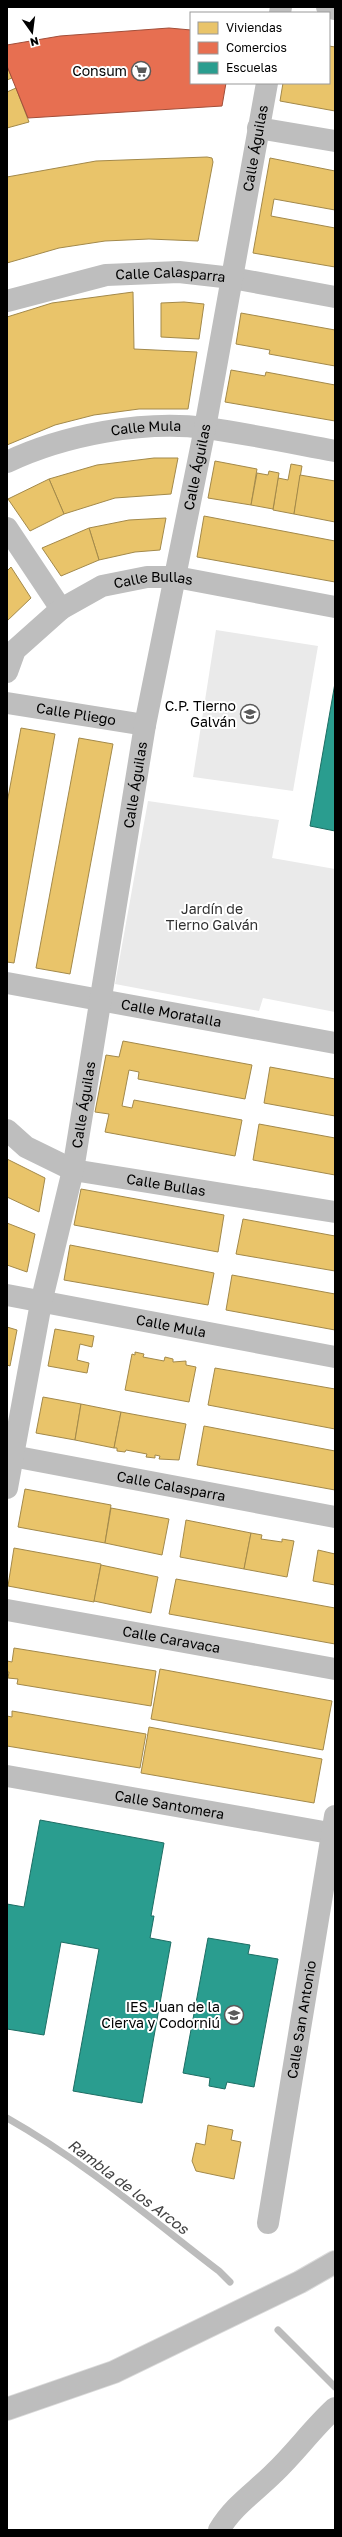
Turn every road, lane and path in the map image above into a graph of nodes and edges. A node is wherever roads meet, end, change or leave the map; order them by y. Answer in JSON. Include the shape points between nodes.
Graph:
{"nodes":[{"id":1,"x":327,"y":7,"type":"edge"},
{"id":2,"x":335,"y":9,"type":"edge"},
{"id":3,"x":266,"y":84,"type":"edge"},
{"id":4,"x":258,"y":128,"type":"junction"},
{"id":5,"x":335,"y":141,"type":"edge"},
{"id":6,"x":232,"y":278,"type":"junction"},
{"id":7,"x":335,"y":297,"type":"edge"},
{"id":8,"x":7,"y":301,"type":"edge"},
{"id":9,"x":205,"y":428,"type":"junction"},
{"id":10,"x":335,"y":451,"type":"edge"},
{"id":11,"x":7,"y":462,"type":"edge"},
{"id":12,"x":7,"y":528,"type":"edge"},
{"id":13,"x":176,"y":577,"type":"junction"},
{"id":14,"x":335,"y":607,"type":"edge"},
{"id":15,"x":61,"y":609,"type":"junction"},
{"id":16,"x":7,"y":672,"type":"edge"},
{"id":17,"x":7,"y":703,"type":"edge"},
{"id":18,"x":145,"y":725,"type":"junction"},
{"id":19,"x":7,"y":983,"type":"edge"},
{"id":20,"x":99,"y":1000,"type":"junction"},
{"id":21,"x":335,"y":1043,"type":"edge"},
{"id":22,"x":7,"y":1130,"type":"edge"},
{"id":23,"x":73,"y":1170,"type":"junction"},
{"id":24,"x":335,"y":1212,"type":"edge"},
{"id":25,"x":7,"y":1295,"type":"edge"},
{"id":26,"x":41,"y":1303,"type":"junction"},
{"id":27,"x":335,"y":1357,"type":"edge"},
{"id":28,"x":9,"y":1456,"type":"edge"},
{"id":29,"x":7,"y":1488,"type":"edge"},
{"id":30,"x":335,"y":1517,"type":"edge"},
{"id":31,"x":7,"y":1610,"type":"edge"},
{"id":32,"x":335,"y":1669,"type":"edge"},
{"id":33,"x":7,"y":1776,"type":"edge"},
{"id":34,"x":334,"y":1828,"type":"edge"},
{"id":35,"x":268,"y":2223,"type":"dead end"},
{"id":36,"x":335,"y":2262,"type":"edge"},
{"id":37,"x":335,"y":2408,"type":"edge"},
{"id":38,"x":7,"y":2409,"type":"edge"},
{"id":39,"x":219,"y":2530,"type":"edge"}],
"edges":[{"from":1,"to":2,"type":"street"},
{"from":3,"to":4,"type":"street","name":"Calle Águilas"},
{"from":4,"to":5,"type":"street"},
{"from":4,"to":6,"type":"street","name":"Calle Águilas"},
{"from":6,"to":7,"type":"street","name":"Calle Calasparra"},
{"from":6,"to":8,"type":"street","name":"Calle Calasparra","via":[[179,272],[106,275]]},
{"from":6,"to":9,"type":"street","name":"Calle Águilas"},
{"from":9,"to":10,"type":"street","name":"Calle Mula"},
{"from":9,"to":11,"type":"street","name":"Calle Mula","via":[[148,427],[74,438]]},
{"from":9,"to":13,"type":"street","name":"Calle Águilas"},
{"from":12,"to":15,"type":"street"},
{"from":13,"to":14,"type":"street","name":"Calle Bullas"},
{"from":13,"to":15,"type":"street","name":"Calle Bullas","via":[[147,577],[102,586]]},
{"from":13,"to":18,"type":"street","name":"Calle Águilas"},
{"from":15,"to":16,"type":"street","name":"Calle Bullas","via":[[15,650]]},
{"from":17,"to":18,"type":"street","name":"Calle Pliego"},
{"from":18,"to":20,"type":"street","name":"Calle Águilas"},
{"from":19,"to":20,"type":"street","name":"Calle Moratalla"},
{"from":20,"to":21,"type":"street","name":"Calle Moratalla"},
{"from":20,"to":23,"type":"street","name":"Calle Águilas"},
{"from":22,"to":23,"type":"street","name":"Calle Bullas","via":[[26,1147]]},
{"from":23,"to":24,"type":"street","name":"Calle Bullas"},
{"from":23,"to":26,"type":"street","name":"Calle Águilas"},
{"from":25,"to":26,"type":"street","name":"Calle Mula"},
{"from":26,"to":27,"type":"street","name":"Calle Mula"},
{"from":26,"to":28,"type":"street","name":"Calle Águilas"},
{"from":28,"to":29,"type":"street","name":"Calle Águilas"},
{"from":28,"to":30,"type":"street","name":"Calle Calasparra"},
{"from":31,"to":32,"type":"street","name":"Calle Caravaca"},
{"from":33,"to":34,"type":"street","name":"Calle Santomera","via":[[67,1788]]},
{"from":34,"to":35,"type":"street","name":"Calle San Antonio"},
{"from":36,"to":38,"type":"main road","via":[[300,2282],[114,2372]]},
{"from":37,"to":39,"type":"street","via":[[317,2424],[274,2473],[229,2513]]}]}
